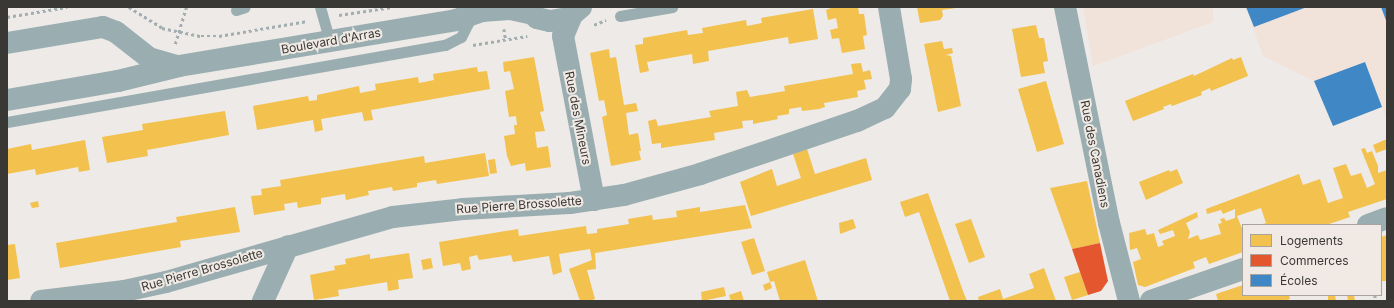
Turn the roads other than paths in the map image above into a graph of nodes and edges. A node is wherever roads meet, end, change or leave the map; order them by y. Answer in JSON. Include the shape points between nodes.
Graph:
{"nodes":[{"id":1,"x":320,"y":7,"type":"edge"},
{"id":2,"x":672,"y":7,"type":"edge"},
{"id":3,"x":889,"y":7,"type":"edge"},
{"id":4,"x":1065,"y":7,"type":"edge"},
{"id":5,"x":480,"y":10,"type":"edge"},
{"id":6,"x":576,"y":11,"type":"edge"},
{"id":7,"x":533,"y":13,"type":"edge"},
{"id":8,"x":620,"y":16,"type":"dead end"},
{"id":9,"x":563,"y":36,"type":"junction"},
{"id":10,"x":124,"y":39,"type":"junction"},
{"id":11,"x":330,"y":41,"type":"junction"},
{"id":12,"x":7,"y":43,"type":"edge"},
{"id":13,"x":179,"y":66,"type":"junction"},
{"id":14,"x":118,"y":81,"type":"junction"},
{"id":15,"x":7,"y":100,"type":"edge"},
{"id":16,"x":7,"y":122,"type":"edge"},
{"id":17,"x":594,"y":200,"type":"junction"},
{"id":18,"x":1387,"y":218,"type":"edge"},
{"id":19,"x":1371,"y":224,"type":"edge"},
{"id":20,"x":288,"y":246,"type":"junction"},
{"id":21,"x":1242,"y":269,"type":"edge"},
{"id":22,"x":41,"y":301,"type":"edge"},
{"id":23,"x":263,"y":301,"type":"edge"},
{"id":24,"x":1128,"y":301,"type":"edge"},
{"id":25,"x":1151,"y":301,"type":"edge"}],
"edges":[{"from":1,"to":11,"type":"lane"},
{"from":2,"to":8,"type":"lane"},
{"from":3,"to":17,"type":"street","name":"Rue Pierre Brossolette","via":[[901,79],[900,89],[885,108],[857,121],[700,174],[641,191]]},
{"from":4,"to":24,"type":"street","name":"Rue des Canadiens","via":[[1109,223]]},
{"from":5,"to":7,"type":"street","name":"Boulevard d'Arras","via":[[510,8]]},
{"from":5,"to":11,"type":"street","name":"Boulevard d'Arras"},
{"from":5,"to":16,"type":"lane","via":[[455,41],[437,47]]},
{"from":6,"to":7,"type":"street","via":[[560,20]]},
{"from":6,"to":9,"type":"street"},
{"from":7,"to":9,"type":"street"},
{"from":9,"to":17,"type":"street","name":"Rue des Mineurs"},
{"from":10,"to":12,"type":"street","via":[[112,30],[99,27]]},
{"from":10,"to":13,"type":"street","via":[[149,58]]},
{"from":10,"to":14,"type":"street","via":[[129,65],[124,76]]},
{"from":11,"to":13,"type":"street","name":"Boulevard d'Arras"},
{"from":13,"to":14,"type":"street","name":"Boulevard d'Arras"},
{"from":14,"to":15,"type":"street","name":"Boulevard d'Arras"},
{"from":17,"to":20,"type":"street","name":"Rue Pierre Brossolette","via":[[406,215]]},
{"from":18,"to":19,"type":"street"},
{"from":20,"to":22,"type":"street","name":"Rue Pierre Brossolette","via":[[166,282],[124,291]]},
{"from":20,"to":23,"type":"street"},
{"from":21,"to":25,"type":"street"}]}
